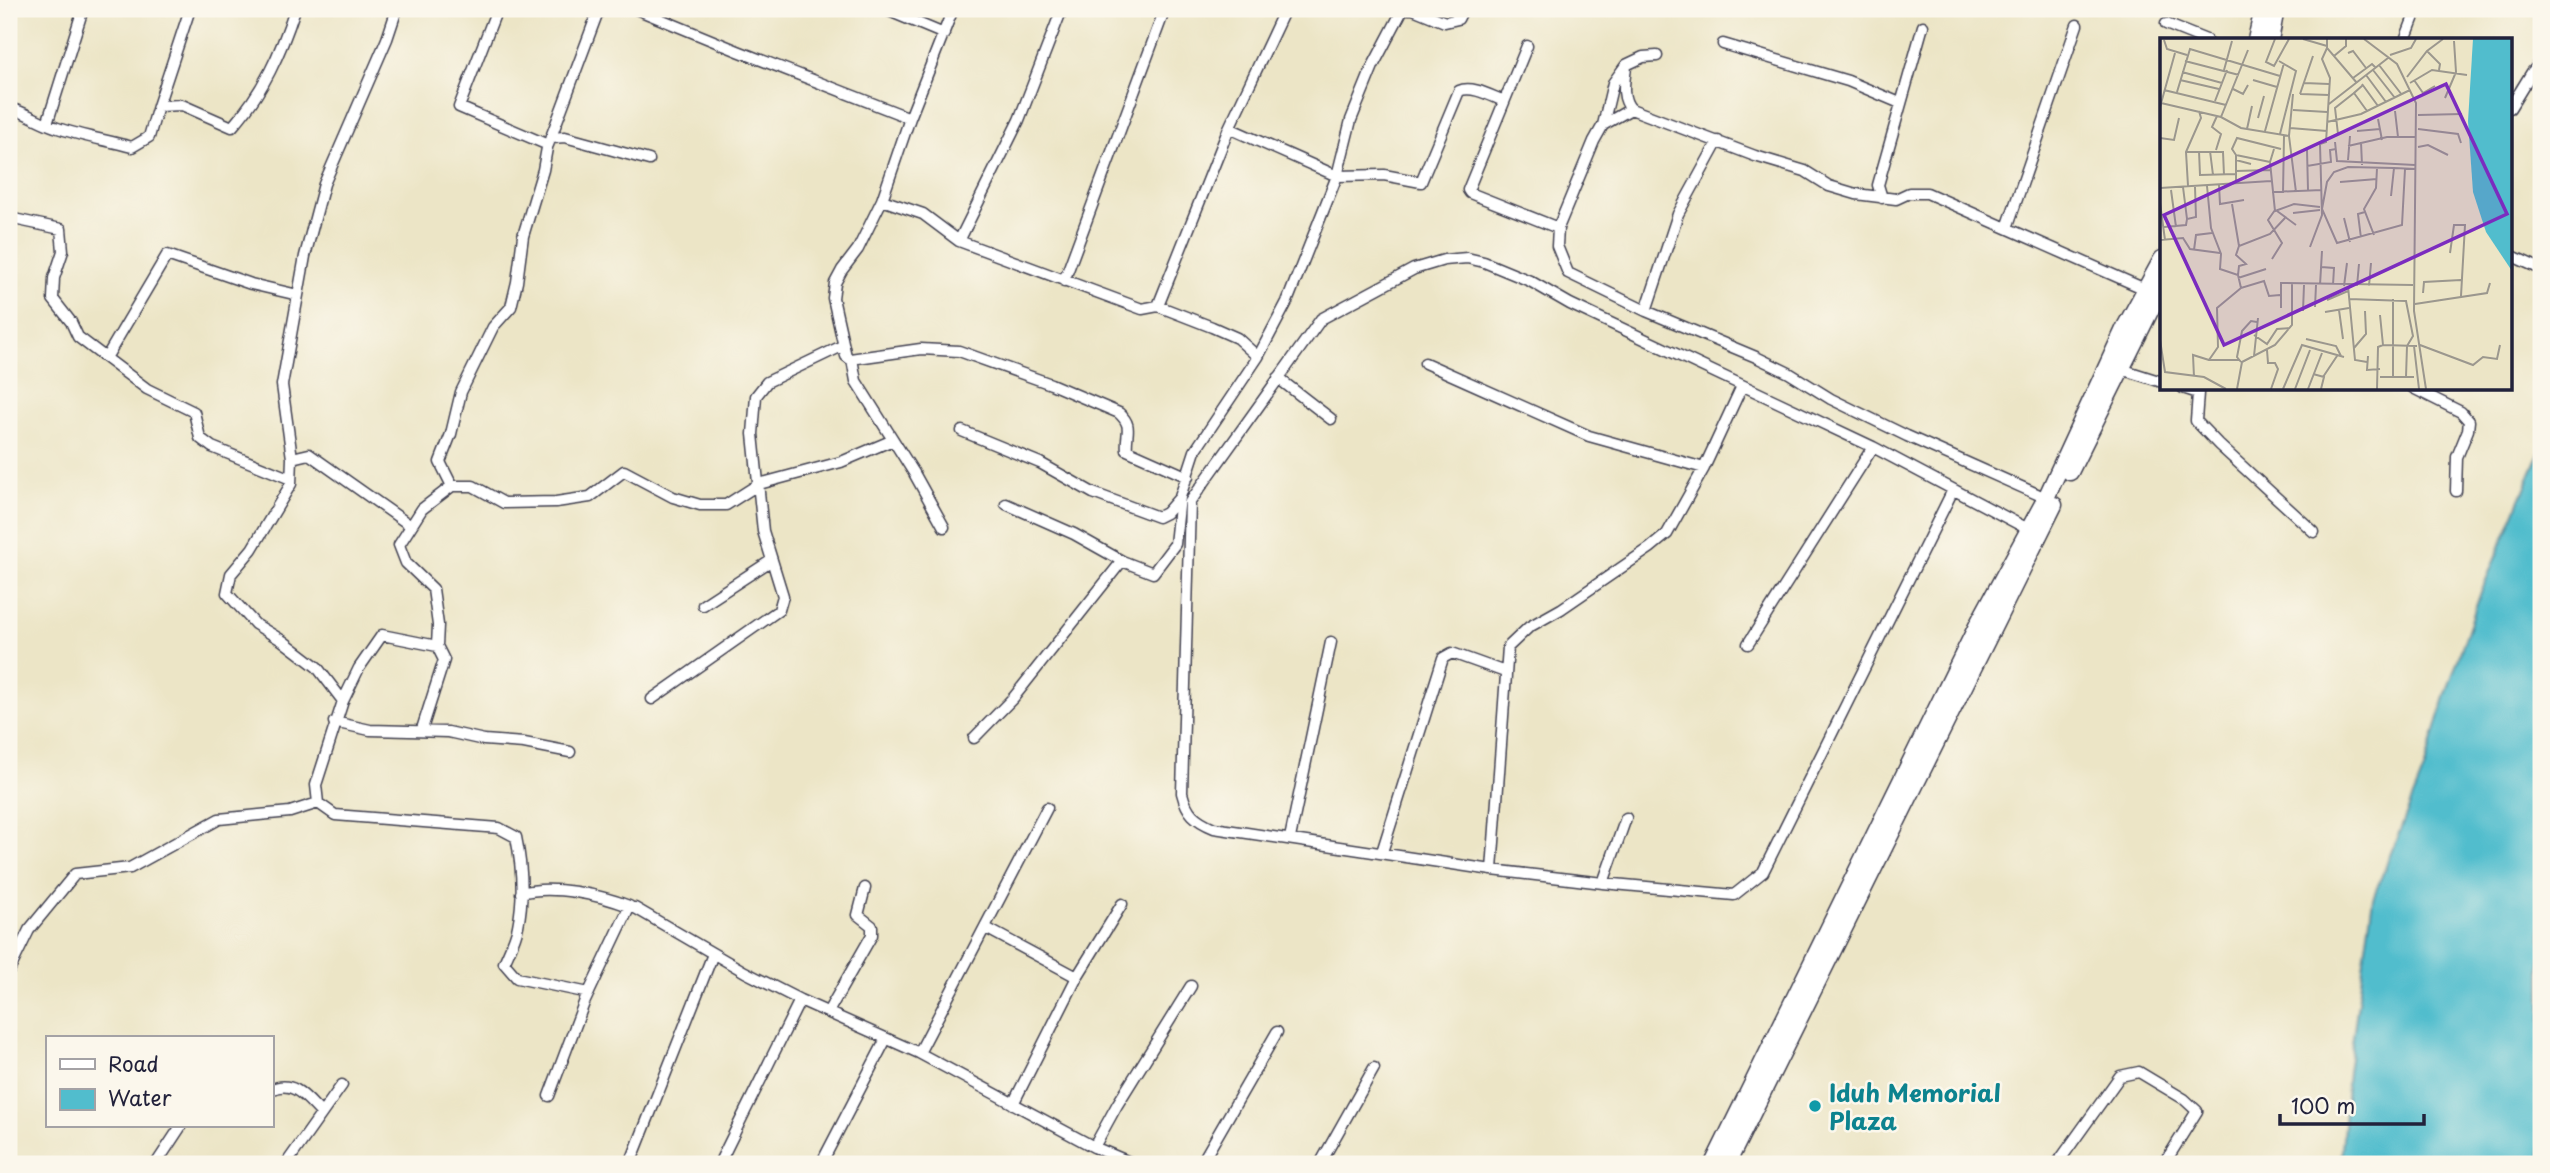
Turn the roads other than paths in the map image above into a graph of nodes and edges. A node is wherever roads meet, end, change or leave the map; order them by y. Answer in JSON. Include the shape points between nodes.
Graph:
{"nodes":[{"id":1,"x":83,"y":9,"type":"edge"},
{"id":2,"x":190,"y":9,"type":"edge"},
{"id":3,"x":295,"y":9,"type":"edge"},
{"id":4,"x":397,"y":9,"type":"edge"},
{"id":5,"x":497,"y":9,"type":"edge"},
{"id":6,"x":599,"y":9,"type":"edge"},
{"id":7,"x":636,"y":9,"type":"edge"},
{"id":8,"x":884,"y":9,"type":"edge"},
{"id":9,"x":953,"y":9,"type":"edge"},
{"id":10,"x":1062,"y":9,"type":"edge"},
{"id":11,"x":1165,"y":9,"type":"edge"},
{"id":12,"x":1285,"y":9,"type":"edge"},
{"id":13,"x":1412,"y":9,"type":"edge"},
{"id":14,"x":1463,"y":9,"type":"edge"},
{"id":15,"x":2263,"y":9,"type":"edge"},
{"id":16,"x":2276,"y":9,"type":"edge"},
{"id":17,"x":2417,"y":9,"type":"edge"},
{"id":18,"x":648,"y":10,"type":"edge"},
{"id":19,"x":2166,"y":24,"type":"dead end"},
{"id":20,"x":2077,"y":25,"type":"dead end"},
{"id":21,"x":1923,"y":26,"type":"dead end"},
{"id":22,"x":944,"y":34,"type":"junction"},
{"id":23,"x":2201,"y":38,"type":"edge"},
{"id":24,"x":2256,"y":38,"type":"edge"},
{"id":25,"x":2270,"y":38,"type":"edge"},
{"id":26,"x":2407,"y":38,"type":"edge"},
{"id":27,"x":1723,"y":44,"type":"dead end"},
{"id":28,"x":1527,"y":46,"type":"dead end"},
{"id":29,"x":1657,"y":56,"type":"dead end"},
{"id":30,"x":2541,"y":62,"type":"edge"},
{"id":31,"x":1626,"y":65,"type":"junction"},
{"id":32,"x":1504,"y":101,"type":"junction"},
{"id":33,"x":1900,"y":103,"type":"junction"},
{"id":34,"x":2512,"y":105,"type":"edge"},
{"id":35,"x":159,"y":106,"type":"junction"},
{"id":36,"x":9,"y":108,"type":"edge"},
{"id":37,"x":1631,"y":109,"type":"junction"},
{"id":38,"x":910,"y":118,"type":"junction"},
{"id":39,"x":47,"y":124,"type":"junction"},
{"id":40,"x":1604,"y":125,"type":"junction"},
{"id":41,"x":1229,"y":128,"type":"junction"},
{"id":42,"x":552,"y":138,"type":"junction"},
{"id":43,"x":1718,"y":141,"type":"junction"},
{"id":44,"x":547,"y":148,"type":"dead end"},
{"id":45,"x":649,"y":160,"type":"dead end"},
{"id":46,"x":1337,"y":176,"type":"junction"},
{"id":47,"x":1882,"y":198,"type":"junction"},
{"id":48,"x":882,"y":200,"type":"junction"},
{"id":49,"x":9,"y":218,"type":"edge"},
{"id":50,"x":1559,"y":228,"type":"junction"},
{"id":51,"x":2007,"y":228,"type":"junction"},
{"id":52,"x":959,"y":241,"type":"junction"},
{"id":53,"x":2512,"y":256,"type":"edge"},
{"id":54,"x":2160,"y":263,"type":"edge"},
{"id":55,"x":2541,"y":269,"type":"edge"},
{"id":56,"x":1063,"y":281,"type":"junction"},
{"id":57,"x":2153,"y":288,"type":"edge"},
{"id":58,"x":298,"y":295,"type":"junction"},
{"id":59,"x":1158,"y":306,"type":"junction"},
{"id":60,"x":1646,"y":311,"type":"junction"},
{"id":61,"x":2131,"y":330,"type":"junction"},
{"id":62,"x":842,"y":346,"type":"junction"},
{"id":63,"x":1258,"y":356,"type":"junction"},
{"id":64,"x":106,"y":358,"type":"junction"},
{"id":65,"x":852,"y":359,"type":"junction"},
{"id":66,"x":1425,"y":363,"type":"dead end"},
{"id":67,"x":2121,"y":369,"type":"junction"},
{"id":68,"x":1278,"y":377,"type":"junction"},
{"id":69,"x":2160,"y":382,"type":"edge"},
{"id":70,"x":1742,"y":386,"type":"junction"},
{"id":71,"x":2189,"y":390,"type":"edge"},
{"id":72,"x":2417,"y":390,"type":"edge"},
{"id":73,"x":1331,"y":419,"type":"dead end"},
{"id":74,"x":962,"y":431,"type":"dead end"},
{"id":75,"x":893,"y":440,"type":"junction"},
{"id":76,"x":1873,"y":447,"type":"junction"},
{"id":77,"x":292,"y":458,"type":"junction"},
{"id":78,"x":1704,"y":468,"type":"junction"},
{"id":79,"x":1188,"y":477,"type":"junction"},
{"id":80,"x":291,"y":479,"type":"junction"},
{"id":81,"x":758,"y":484,"type":"junction"},
{"id":82,"x":452,"y":486,"type":"junction"},
{"id":83,"x":1953,"y":490,"type":"junction"},
{"id":84,"x":2456,"y":491,"type":"dead end"},
{"id":85,"x":1180,"y":497,"type":"junction"},
{"id":86,"x":2046,"y":498,"type":"junction"},
{"id":87,"x":1006,"y":504,"type":"dead end"},
{"id":88,"x":411,"y":526,"type":"junction"},
{"id":89,"x":944,"y":527,"type":"dead end"},
{"id":90,"x":2028,"y":529,"type":"junction"},
{"id":91,"x":2314,"y":532,"type":"dead end"},
{"id":92,"x":772,"y":559,"type":"junction"},
{"id":93,"x":1122,"y":561,"type":"junction"},
{"id":94,"x":703,"y":605,"type":"dead end"},
{"id":95,"x":1331,"y":642,"type":"dead end"},
{"id":96,"x":1748,"y":644,"type":"dead end"},
{"id":97,"x":437,"y":646,"type":"junction"},
{"id":98,"x":1505,"y":672,"type":"junction"},
{"id":99,"x":652,"y":699,"type":"dead end"},
{"id":100,"x":342,"y":704,"type":"junction"},
{"id":101,"x":334,"y":723,"type":"junction"},
{"id":102,"x":356,"y":727,"type":"junction"},
{"id":103,"x":422,"y":729,"type":"junction"},
{"id":104,"x":974,"y":738,"type":"dead end"},
{"id":105,"x":570,"y":752,"type":"dead end"},
{"id":106,"x":318,"y":803,"type":"junction"},
{"id":107,"x":1047,"y":808,"type":"dead end"},
{"id":108,"x":1626,"y":818,"type":"dead end"},
{"id":109,"x":1290,"y":838,"type":"junction"},
{"id":110,"x":1382,"y":852,"type":"junction"},
{"id":111,"x":1492,"y":870,"type":"junction"},
{"id":112,"x":1603,"y":883,"type":"junction"},
{"id":113,"x":865,"y":888,"type":"dead end"},
{"id":114,"x":521,"y":893,"type":"junction"},
{"id":115,"x":1122,"y":904,"type":"dead end"},
{"id":116,"x":629,"y":908,"type":"junction"},
{"id":117,"x":986,"y":928,"type":"junction"},
{"id":118,"x":713,"y":954,"type":"junction"},
{"id":119,"x":9,"y":971,"type":"edge"},
{"id":120,"x":1077,"y":977,"type":"junction"},
{"id":121,"x":1191,"y":986,"type":"dead end"},
{"id":122,"x":589,"y":993,"type":"junction"},
{"id":123,"x":800,"y":1000,"type":"junction"},
{"id":124,"x":828,"y":1012,"type":"junction"},
{"id":125,"x":1277,"y":1032,"type":"dead end"},
{"id":126,"x":886,"y":1038,"type":"junction"},
{"id":127,"x":919,"y":1053,"type":"junction"},
{"id":128,"x":1767,"y":1066,"type":"junction"},
{"id":129,"x":1374,"y":1068,"type":"dead end"},
{"id":130,"x":342,"y":1085,"type":"dead end"},
{"id":131,"x":273,"y":1089,"type":"edge"},
{"id":132,"x":548,"y":1096,"type":"dead end"},
{"id":133,"x":1013,"y":1104,"type":"junction"},
{"id":134,"x":321,"y":1113,"type":"junction"},
{"id":135,"x":180,"y":1128,"type":"edge"},
{"id":136,"x":1094,"y":1147,"type":"junction"},
{"id":137,"x":1127,"y":1163,"type":"edge"},
{"id":138,"x":156,"y":1164,"type":"edge"},
{"id":139,"x":286,"y":1164,"type":"edge"},
{"id":140,"x":630,"y":1164,"type":"edge"},
{"id":141,"x":719,"y":1164,"type":"edge"},
{"id":142,"x":821,"y":1164,"type":"edge"},
{"id":143,"x":1201,"y":1164,"type":"edge"},
{"id":144,"x":1320,"y":1164,"type":"edge"},
{"id":145,"x":1713,"y":1164,"type":"edge"},
{"id":146,"x":1727,"y":1164,"type":"edge"},
{"id":147,"x":2057,"y":1164,"type":"edge"},
{"id":148,"x":2164,"y":1164,"type":"edge"}],
"edges":[{"from":1,"to":39,"type":"street"},
{"from":2,"to":35,"type":"street"},
{"from":3,"to":35,"type":"street","via":[[269,73],[232,127],[182,105]]},
{"from":4,"to":58,"type":"street","via":[[324,184]]},
{"from":5,"to":42,"type":"street","via":[[459,107],[548,145]]},
{"from":6,"to":42,"type":"street"},
{"from":7,"to":18,"type":"street"},
{"from":8,"to":22,"type":"street"},
{"from":9,"to":22,"type":"street"},
{"from":10,"to":52,"type":"street","via":[[1019,120]]},
{"from":11,"to":56,"type":"street"},
{"from":12,"to":41,"type":"street"},
{"from":13,"to":14,"type":"street","via":[[1445,22],[1458,19]]},
{"from":13,"to":46,"type":"street","via":[[1403,9],[1373,66],[1351,120]]},
{"from":15,"to":24,"type":"highway"},
{"from":16,"to":25,"type":"highway"},
{"from":17,"to":26,"type":"street"},
{"from":18,"to":38,"type":"street","via":[[738,51]]},
{"from":19,"to":23,"type":"street"},
{"from":20,"to":51,"type":"street"},
{"from":21,"to":33,"type":"street"},
{"from":22,"to":38,"type":"street"},
{"from":27,"to":33,"type":"street","via":[[1848,81]]},
{"from":28,"to":32,"type":"street"},
{"from":29,"to":31,"type":"street"},
{"from":30,"to":34,"type":"street"},
{"from":31,"to":37,"type":"street","via":[[1624,95]]},
{"from":31,"to":40,"type":"street","via":[[1613,83]]},
{"from":32,"to":46,"type":"street","via":[[1476,90],[1459,91],[1422,182],[1384,175]]},
{"from":32,"to":50,"type":"street","via":[[1468,190]]},
{"from":33,"to":47,"type":"street","via":[[1878,185]]},
{"from":35,"to":39,"type":"street","via":[[149,137],[132,148]]},
{"from":36,"to":39,"type":"street"},
{"from":37,"to":40,"type":"street"},
{"from":37,"to":43,"type":"street"},
{"from":38,"to":48,"type":"street"},
{"from":40,"to":50,"type":"street"},
{"from":41,"to":46,"type":"street"},
{"from":41,"to":59,"type":"street"},
{"from":42,"to":45,"type":"street","via":[[565,137]]},
{"from":43,"to":47,"type":"street","via":[[1805,171],[1829,186]]},
{"from":43,"to":60,"type":"street","via":[[1678,214]]},
{"from":44,"to":82,"type":"street","via":[[523,236],[511,307],[493,327],[460,392],[440,462]]},
{"from":46,"to":63,"type":"street","via":[[1287,302]]},
{"from":47,"to":51,"type":"street","via":[[1927,192]]},
{"from":48,"to":52,"type":"street","via":[[923,214]]},
{"from":48,"to":62,"type":"street","via":[[835,283],[833,298]]},
{"from":49,"to":64,"type":"street","via":[[61,229],[63,251],[53,299],[78,337]]},
{"from":50,"to":60,"type":"street","via":[[1557,246],[1569,273]]},
{"from":51,"to":57,"type":"street"},
{"from":52,"to":56,"type":"street"},
{"from":53,"to":55,"type":"street"},
{"from":54,"to":57,"type":"highway"},
{"from":56,"to":59,"type":"street","via":[[1142,309]]},
{"from":57,"to":61,"type":"highway"},
{"from":58,"to":64,"type":"street","via":[[167,255]]},
{"from":58,"to":77,"type":"street","via":[[282,385]]},
{"from":59,"to":63,"type":"street","via":[[1237,338]]},
{"from":60,"to":86,"type":"street","via":[[1756,357],[1831,399]]},
{"from":61,"to":67,"type":"highway"},
{"from":61,"to":86,"type":"highway"},
{"from":62,"to":65,"type":"street"},
{"from":62,"to":81,"type":"street","via":[[767,382],[757,396],[753,434]]},
{"from":63,"to":79,"type":"street","via":[[1195,451]]},
{"from":64,"to":80,"type":"street","via":[[146,389],[194,412],[200,438],[212,447]]},
{"from":65,"to":75,"type":"street","via":[[856,381]]},
{"from":65,"to":79,"type":"street","via":[[939,349],[1001,365],[1119,413],[1129,428],[1128,450]]},
{"from":66,"to":78,"type":"street","via":[[1589,436]]},
{"from":67,"to":69,"type":"street"},
{"from":67,"to":128,"type":"highway"},
{"from":68,"to":70,"type":"street","via":[[1321,319],[1414,269],[1467,258],[1530,281]]},
{"from":68,"to":73,"type":"street"},
{"from":68,"to":109,"type":"street","via":[[1190,502],[1182,793],[1190,814],[1214,828]]},
{"from":70,"to":76,"type":"street"},
{"from":70,"to":78,"type":"street"},
{"from":71,"to":91,"type":"street","via":[[2198,393],[2196,421]]},
{"from":72,"to":84,"type":"street","via":[[2461,412],[2469,421],[2456,457]]},
{"from":74,"to":85,"type":"street","via":[[1040,463],[1093,493],[1158,517]]},
{"from":75,"to":81,"type":"street","via":[[841,462]]},
{"from":75,"to":89,"type":"street"},
{"from":76,"to":83,"type":"street"},
{"from":76,"to":96,"type":"street"},
{"from":77,"to":80,"type":"street"},
{"from":77,"to":88,"type":"street","via":[[309,454]]},
{"from":78,"to":98,"type":"street","via":[[1667,534],[1516,637],[1508,647]]},
{"from":79,"to":85,"type":"street"},
{"from":80,"to":100,"type":"street","via":[[252,549],[231,574],[227,593],[255,624],[317,667]]},
{"from":81,"to":82,"type":"street","via":[[726,505],[700,505],[673,497],[624,471],[590,497],[556,502],[504,503],[473,486]]},
{"from":81,"to":92,"type":"street","via":[[763,531]]},
{"from":82,"to":88,"type":"street","via":[[422,509]]},
{"from":83,"to":90,"type":"street"},
{"from":83,"to":112,"type":"street","via":[[1763,872],[1734,895]]},
{"from":85,"to":93,"type":"street","via":[[1175,544],[1157,569],[1153,573]]},
{"from":86,"to":90,"type":"highway"},
{"from":87,"to":93,"type":"street"},
{"from":88,"to":97,"type":"street","via":[[399,545],[406,563],[433,589]]},
{"from":90,"to":128,"type":"highway"},
{"from":92,"to":94,"type":"street"},
{"from":92,"to":99,"type":"street","via":[[783,596],[779,610]]},
{"from":93,"to":104,"type":"street","via":[[1014,697]]},
{"from":95,"to":109,"type":"street"},
{"from":97,"to":100,"type":"street","via":[[382,635]]},
{"from":97,"to":103,"type":"street","via":[[444,660]]},
{"from":98,"to":110,"type":"street","via":[[1452,653],[1443,657]]},
{"from":98,"to":111,"type":"street"},
{"from":100,"to":101,"type":"street"},
{"from":100,"to":102,"type":"street"},
{"from":101,"to":102,"type":"street"},
{"from":101,"to":106,"type":"street","via":[[316,785]]},
{"from":102,"to":103,"type":"street"},
{"from":103,"to":105,"type":"street"},
{"from":106,"to":114,"type":"street","via":[[335,815],[499,828],[516,837]]},
{"from":106,"to":119,"type":"street","via":[[290,812],[219,819],[130,868],[75,874],[29,930]]},
{"from":107,"to":117,"type":"street"},
{"from":108,"to":112,"type":"street"},
{"from":109,"to":110,"type":"street"},
{"from":110,"to":111,"type":"street"},
{"from":111,"to":112,"type":"street"},
{"from":113,"to":124,"type":"street","via":[[859,915],[872,926],[872,934]]},
{"from":114,"to":116,"type":"street","via":[[537,888],[593,895]]},
{"from":114,"to":122,"type":"street","via":[[518,928],[504,963],[517,978]]},
{"from":115,"to":120,"type":"street"},
{"from":116,"to":118,"type":"street"},
{"from":116,"to":122,"type":"street"},
{"from":117,"to":120,"type":"street"},
{"from":117,"to":127,"type":"street"},
{"from":118,"to":123,"type":"street"},
{"from":118,"to":140,"type":"street"},
{"from":120,"to":133,"type":"street"},
{"from":121,"to":136,"type":"street"},
{"from":122,"to":132,"type":"street"},
{"from":123,"to":124,"type":"street"},
{"from":123,"to":141,"type":"street"},
{"from":124,"to":126,"type":"street"},
{"from":125,"to":143,"type":"street"},
{"from":126,"to":127,"type":"street"},
{"from":126,"to":142,"type":"street"},
{"from":127,"to":133,"type":"street"},
{"from":128,"to":145,"type":"highway"},
{"from":128,"to":146,"type":"highway"},
{"from":129,"to":144,"type":"street"},
{"from":130,"to":134,"type":"street"},
{"from":131,"to":134,"type":"street","via":[[284,1085],[295,1088]]},
{"from":133,"to":136,"type":"street"},
{"from":134,"to":139,"type":"street"},
{"from":135,"to":138,"type":"street"},
{"from":136,"to":137,"type":"street"},
{"from":147,"to":148,"type":"street","via":[[2120,1076],[2139,1072],[2197,1111]]}]}
